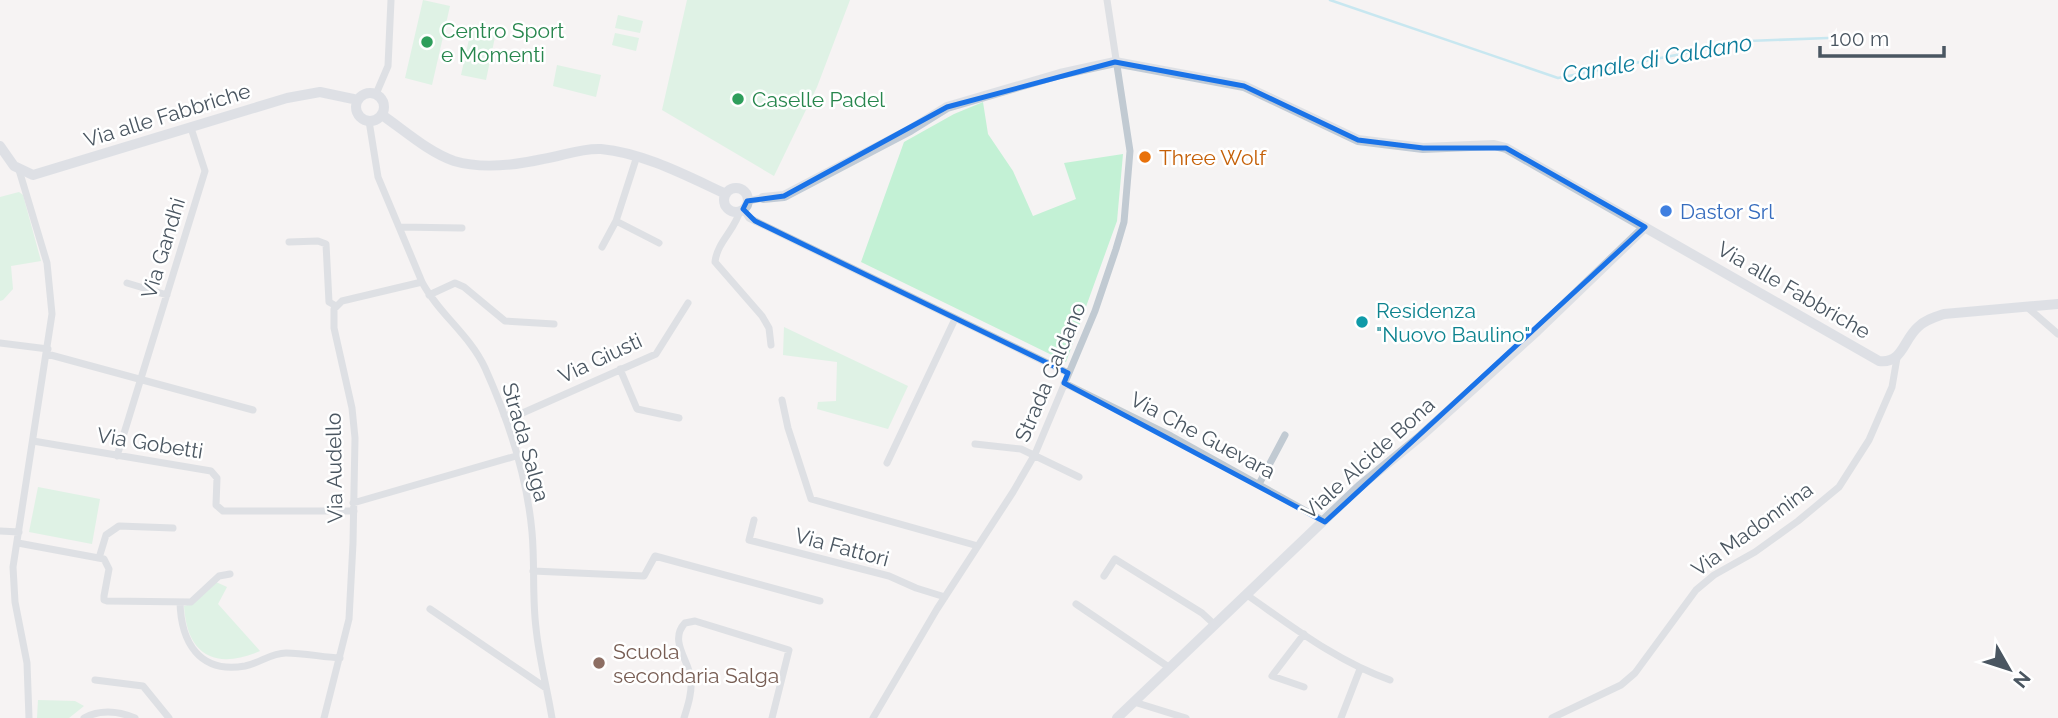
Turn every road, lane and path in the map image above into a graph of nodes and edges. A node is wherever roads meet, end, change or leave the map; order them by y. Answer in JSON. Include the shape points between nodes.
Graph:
{"nodes":[{"id":1,"x":391,"y":0,"type":"edge"},
{"id":2,"x":1107,"y":0,"type":"edge"},
{"id":3,"x":1115,"y":62,"type":"junction"},
{"id":4,"x":376,"y":94,"type":"junction"},
{"id":5,"x":358,"y":100,"type":"junction"},
{"id":6,"x":382,"y":115,"type":"junction"},
{"id":7,"x":369,"y":121,"type":"junction"},
{"id":8,"x":191,"y":128,"type":"junction"},
{"id":9,"x":0,"y":146,"type":"edge"},
{"id":10,"x":637,"y":156,"type":"junction"},
{"id":11,"x":19,"y":170,"type":"junction"},
{"id":12,"x":726,"y":194,"type":"junction"},
{"id":13,"x":763,"y":198,"type":"joint"},
{"id":14,"x":743,"y":207,"type":"junction"},
{"id":15,"x":616,"y":221,"type":"junction"},
{"id":16,"x":399,"y":227,"type":"junction"},
{"id":17,"x":1645,"y":227,"type":"junction"},
{"id":18,"x":462,"y":228,"type":"dead end"},
{"id":19,"x":289,"y":242,"type":"dead end"},
{"id":20,"x":659,"y":243,"type":"dead end"},
{"id":21,"x":602,"y":247,"type":"dead end"},
{"id":22,"x":422,"y":282,"type":"junction"},
{"id":23,"x":127,"y":283,"type":"dead end"},
{"id":24,"x":167,"y":295,"type":"junction"},
{"id":25,"x":429,"y":295,"type":"junction"},
{"id":26,"x":688,"y":303,"type":"dead end"},
{"id":27,"x":2058,"y":304,"type":"edge"},
{"id":28,"x":336,"y":306,"type":"junction"},
{"id":29,"x":2027,"y":307,"type":"junction"},
{"id":30,"x":955,"y":319,"type":"junction"},
{"id":31,"x":554,"y":324,"type":"dead end"},
{"id":32,"x":2058,"y":334,"type":"edge"},
{"id":33,"x":0,"y":344,"type":"edge"},
{"id":34,"x":771,"y":345,"type":"dead end"},
{"id":35,"x":47,"y":352,"type":"junction"},
{"id":36,"x":1897,"y":358,"type":"junction"},
{"id":37,"x":620,"y":369,"type":"junction"},
{"id":38,"x":1068,"y":373,"type":"junction"},
{"id":39,"x":141,"y":380,"type":"junction"},
{"id":40,"x":1064,"y":383,"type":"junction"},
{"id":41,"x":782,"y":400,"type":"dead end"},
{"id":42,"x":253,"y":410,"type":"dead end"},
{"id":43,"x":504,"y":415,"type":"junction"},
{"id":44,"x":679,"y":418,"type":"dead end"},
{"id":45,"x":1285,"y":435,"type":"dead end"},
{"id":46,"x":33,"y":441,"type":"junction"},
{"id":47,"x":975,"y":444,"type":"dead end"},
{"id":48,"x":1035,"y":454,"type":"junction"},
{"id":49,"x":117,"y":456,"type":"junction"},
{"id":50,"x":516,"y":456,"type":"junction"},
{"id":51,"x":887,"y":463,"type":"dead end"},
{"id":52,"x":1079,"y":477,"type":"dead end"},
{"id":53,"x":1259,"y":484,"type":"junction"},
{"id":54,"x":353,"y":507,"type":"junction"},
{"id":55,"x":754,"y":520,"type":"dead end"},
{"id":56,"x":1325,"y":522,"type":"junction"},
{"id":57,"x":173,"y":528,"type":"dead end"},
{"id":58,"x":0,"y":531,"type":"edge"},
{"id":59,"x":19,"y":533,"type":"junction"},
{"id":60,"x":18,"y":543,"type":"junction"},
{"id":61,"x":978,"y":546,"type":"junction"},
{"id":62,"x":99,"y":558,"type":"junction"},
{"id":63,"x":533,"y":571,"type":"junction"},
{"id":64,"x":230,"y":575,"type":"dead end"},
{"id":65,"x":1104,"y":576,"type":"dead end"},
{"id":66,"x":1247,"y":595,"type":"junction"},
{"id":67,"x":945,"y":597,"type":"junction"},
{"id":68,"x":820,"y":601,"type":"dead end"},
{"id":69,"x":180,"y":602,"type":"junction"},
{"id":70,"x":1076,"y":604,"type":"dead end"},
{"id":71,"x":429,"y":609,"type":"dead end"},
{"id":72,"x":1215,"y":625,"type":"junction"},
{"id":73,"x":1304,"y":634,"type":"junction"},
{"id":74,"x":340,"y":658,"type":"junction"},
{"id":75,"x":1170,"y":668,"type":"junction"},
{"id":76,"x":1360,"y":669,"type":"junction"},
{"id":77,"x":95,"y":680,"type":"dead end"},
{"id":78,"x":1390,"y":680,"type":"dead end"},
{"id":79,"x":1304,"y":687,"type":"dead end"},
{"id":80,"x":547,"y":688,"type":"junction"},
{"id":81,"x":1134,"y":702,"type":"junction"},
{"id":82,"x":29,"y":718,"type":"edge"},
{"id":83,"x":84,"y":718,"type":"edge"},
{"id":84,"x":135,"y":718,"type":"edge"},
{"id":85,"x":169,"y":718,"type":"edge"},
{"id":86,"x":324,"y":718,"type":"edge"},
{"id":87,"x":552,"y":718,"type":"edge"},
{"id":88,"x":684,"y":718,"type":"edge"},
{"id":89,"x":772,"y":718,"type":"edge"},
{"id":90,"x":873,"y":718,"type":"edge"},
{"id":91,"x":1117,"y":718,"type":"edge"},
{"id":92,"x":1186,"y":718,"type":"edge"},
{"id":93,"x":1341,"y":718,"type":"edge"},
{"id":94,"x":1552,"y":718,"type":"edge"}],
"edges":[{"from":1,"to":4,"type":"street","via":[[388,66]]},
{"from":2,"to":3,"type":"street","name":"Strada Caldano"},
{"from":3,"to":13,"type":"street","name":"Via alle Fabbriche","via":[[947,107],[784,196]]},
{"from":3,"to":17,"type":"street","name":"Via alle Fabbriche","via":[[1244,86],[1358,140],[1423,148],[1506,148]]},
{"from":3,"to":38,"type":"street","name":"Strada Caldano","via":[[1130,151],[1124,222],[1095,311]]},
{"from":4,"to":5,"type":"street","via":[[364,94]]},
{"from":4,"to":6,"type":"street","via":[[384,103]]},
{"from":5,"to":7,"type":"street","via":[[357,112]]},
{"from":5,"to":8,"type":"street","name":"Via alle Fabbriche","via":[[320,92]]},
{"from":6,"to":7,"type":"street"},
{"from":6,"to":10,"type":"street","via":[[433,150],[479,166],[541,160],[580,149]]},
{"from":7,"to":16,"type":"street","name":"Strada Salga","via":[[378,177]]},
{"from":8,"to":11,"type":"street","name":"Via alle Fabbriche","via":[[38,174]]},
{"from":8,"to":24,"type":"street","name":"Via Gandhi","via":[[205,171]]},
{"from":9,"to":11,"type":"street"},
{"from":10,"to":12,"type":"street"},
{"from":10,"to":15,"type":"street"},
{"from":11,"to":35,"type":"street","via":[[49,272],[52,314]]},
{"from":12,"to":14,"type":"street","via":[[727,208],[736,211]]},
{"from":12,"to":14,"type":"street","via":[[739,188],[747,195]]},
{"from":13,"to":14,"type":"street"},
{"from":14,"to":30,"type":"street","via":[[749,218]]},
{"from":14,"to":34,"type":"street","via":[[719,247],[716,262],[762,316]]},
{"from":15,"to":20,"type":"street"},
{"from":15,"to":21,"type":"street"},
{"from":16,"to":18,"type":"street"},
{"from":16,"to":22,"type":"street","name":"Strada Salga"},
{"from":17,"to":36,"type":"street","name":"Via alle Fabbriche","via":[[1879,361]]},
{"from":17,"to":56,"type":"street","name":"Viale Alcide Bona"},
{"from":19,"to":28,"type":"street","name":"Via Audello","via":[[326,244],[329,302]]},
{"from":22,"to":25,"type":"street","name":"Strada Salga"},
{"from":22,"to":28,"type":"street"},
{"from":23,"to":24,"type":"street"},
{"from":24,"to":39,"type":"street","name":"Via Gandhi"},
{"from":25,"to":31,"type":"street","via":[[456,284],[505,321]]},
{"from":25,"to":43,"type":"street","name":"Strada Salga","via":[[484,365]]},
{"from":26,"to":37,"type":"street","name":"Via Giusti","via":[[656,354]]},
{"from":27,"to":29,"type":"street"},
{"from":28,"to":54,"type":"street","name":"Via Audello","via":[[334,327],[355,438]]},
{"from":29,"to":32,"type":"street"},
{"from":29,"to":36,"type":"street","via":[[1934,317],[1916,328]]},
{"from":30,"to":38,"type":"street"},
{"from":30,"to":51,"type":"street"},
{"from":33,"to":35,"type":"street"},
{"from":35,"to":39,"type":"street"},
{"from":35,"to":46,"type":"street"},
{"from":36,"to":94,"type":"street","name":"Via Madonnina","via":[[1892,387],[1869,440],[1839,487],[1755,552],[1696,590],[1621,685]]},
{"from":37,"to":43,"type":"street","name":"Via Giusti","via":[[518,415]]},
{"from":37,"to":44,"type":"street","via":[[638,409]]},
{"from":38,"to":40,"type":"street","name":"Strada Caldano"},
{"from":39,"to":42,"type":"street"},
{"from":39,"to":49,"type":"street","name":"Via Gandhi"},
{"from":40,"to":48,"type":"street","name":"Strada Caldano"},
{"from":40,"to":53,"type":"street","name":"Via Che Guevara"},
{"from":41,"to":61,"type":"street","via":[[811,499]]},
{"from":43,"to":50,"type":"street","name":"Strada Salga"},
{"from":45,"to":53,"type":"street"},
{"from":46,"to":49,"type":"street","name":"Via Gobetti"},
{"from":46,"to":59,"type":"street"},
{"from":47,"to":48,"type":"street"},
{"from":48,"to":52,"type":"street"},
{"from":48,"to":61,"type":"street","name":"Strada Caldano"},
{"from":49,"to":54,"type":"street","name":"Via Gobetti","via":[[215,473],[216,505],[223,511]]},
{"from":50,"to":54,"type":"street"},
{"from":50,"to":63,"type":"street","name":"Strada Salga","via":[[527,498]]},
{"from":53,"to":56,"type":"street","name":"Via Che Guevara"},
{"from":54,"to":74,"type":"street","name":"Via Audello","via":[[351,596]]},
{"from":55,"to":67,"type":"street","name":"Via Fattori","via":[[749,540],[889,576]]},
{"from":56,"to":66,"type":"street","name":"Viale Alcide Bona"},
{"from":57,"to":62,"type":"street","via":[[119,526],[106,535]]},
{"from":58,"to":59,"type":"street"},
{"from":59,"to":60,"type":"street"},
{"from":60,"to":62,"type":"street"},
{"from":60,"to":82,"type":"street","via":[[13,584],[27,663]]},
{"from":61,"to":67,"type":"street","name":"Strada Caldano"},
{"from":62,"to":69,"type":"street","via":[[109,569],[104,600]]},
{"from":63,"to":68,"type":"street","via":[[644,576],[655,556]]},
{"from":63,"to":80,"type":"street","name":"Strada Salga","via":[[536,628]]},
{"from":64,"to":69,"type":"street","via":[[219,576],[191,602]]},
{"from":65,"to":72,"type":"street","via":[[1115,559]]},
{"from":66,"to":72,"type":"street","name":"Viale Alcide Bona"},
{"from":66,"to":73,"type":"street"},
{"from":67,"to":90,"type":"street","name":"Strada Caldano"},
{"from":69,"to":74,"type":"street","via":[[189,643],[200,656],[216,664],[245,666],[285,653]]},
{"from":70,"to":75,"type":"street"},
{"from":71,"to":80,"type":"street"},
{"from":72,"to":75,"type":"street","name":"Viale Alcide Bona"},
{"from":73,"to":76,"type":"street"},
{"from":73,"to":79,"type":"street","via":[[1272,676]]},
{"from":74,"to":86,"type":"street","name":"Via Audello"},
{"from":75,"to":81,"type":"street","name":"Viale Alcide Bona"},
{"from":76,"to":78,"type":"street"},
{"from":76,"to":93,"type":"street"},
{"from":77,"to":85,"type":"street","via":[[143,685]]},
{"from":80,"to":87,"type":"street","name":"Strada Salga"},
{"from":81,"to":91,"type":"street","name":"Viale Alcide Bona"},
{"from":81,"to":92,"type":"street"},
{"from":83,"to":84,"type":"street","via":[[118,712]]},
{"from":88,"to":89,"type":"street","via":[[691,677],[680,652],[679,633],[685,623],[695,621],[789,650]]}]}
